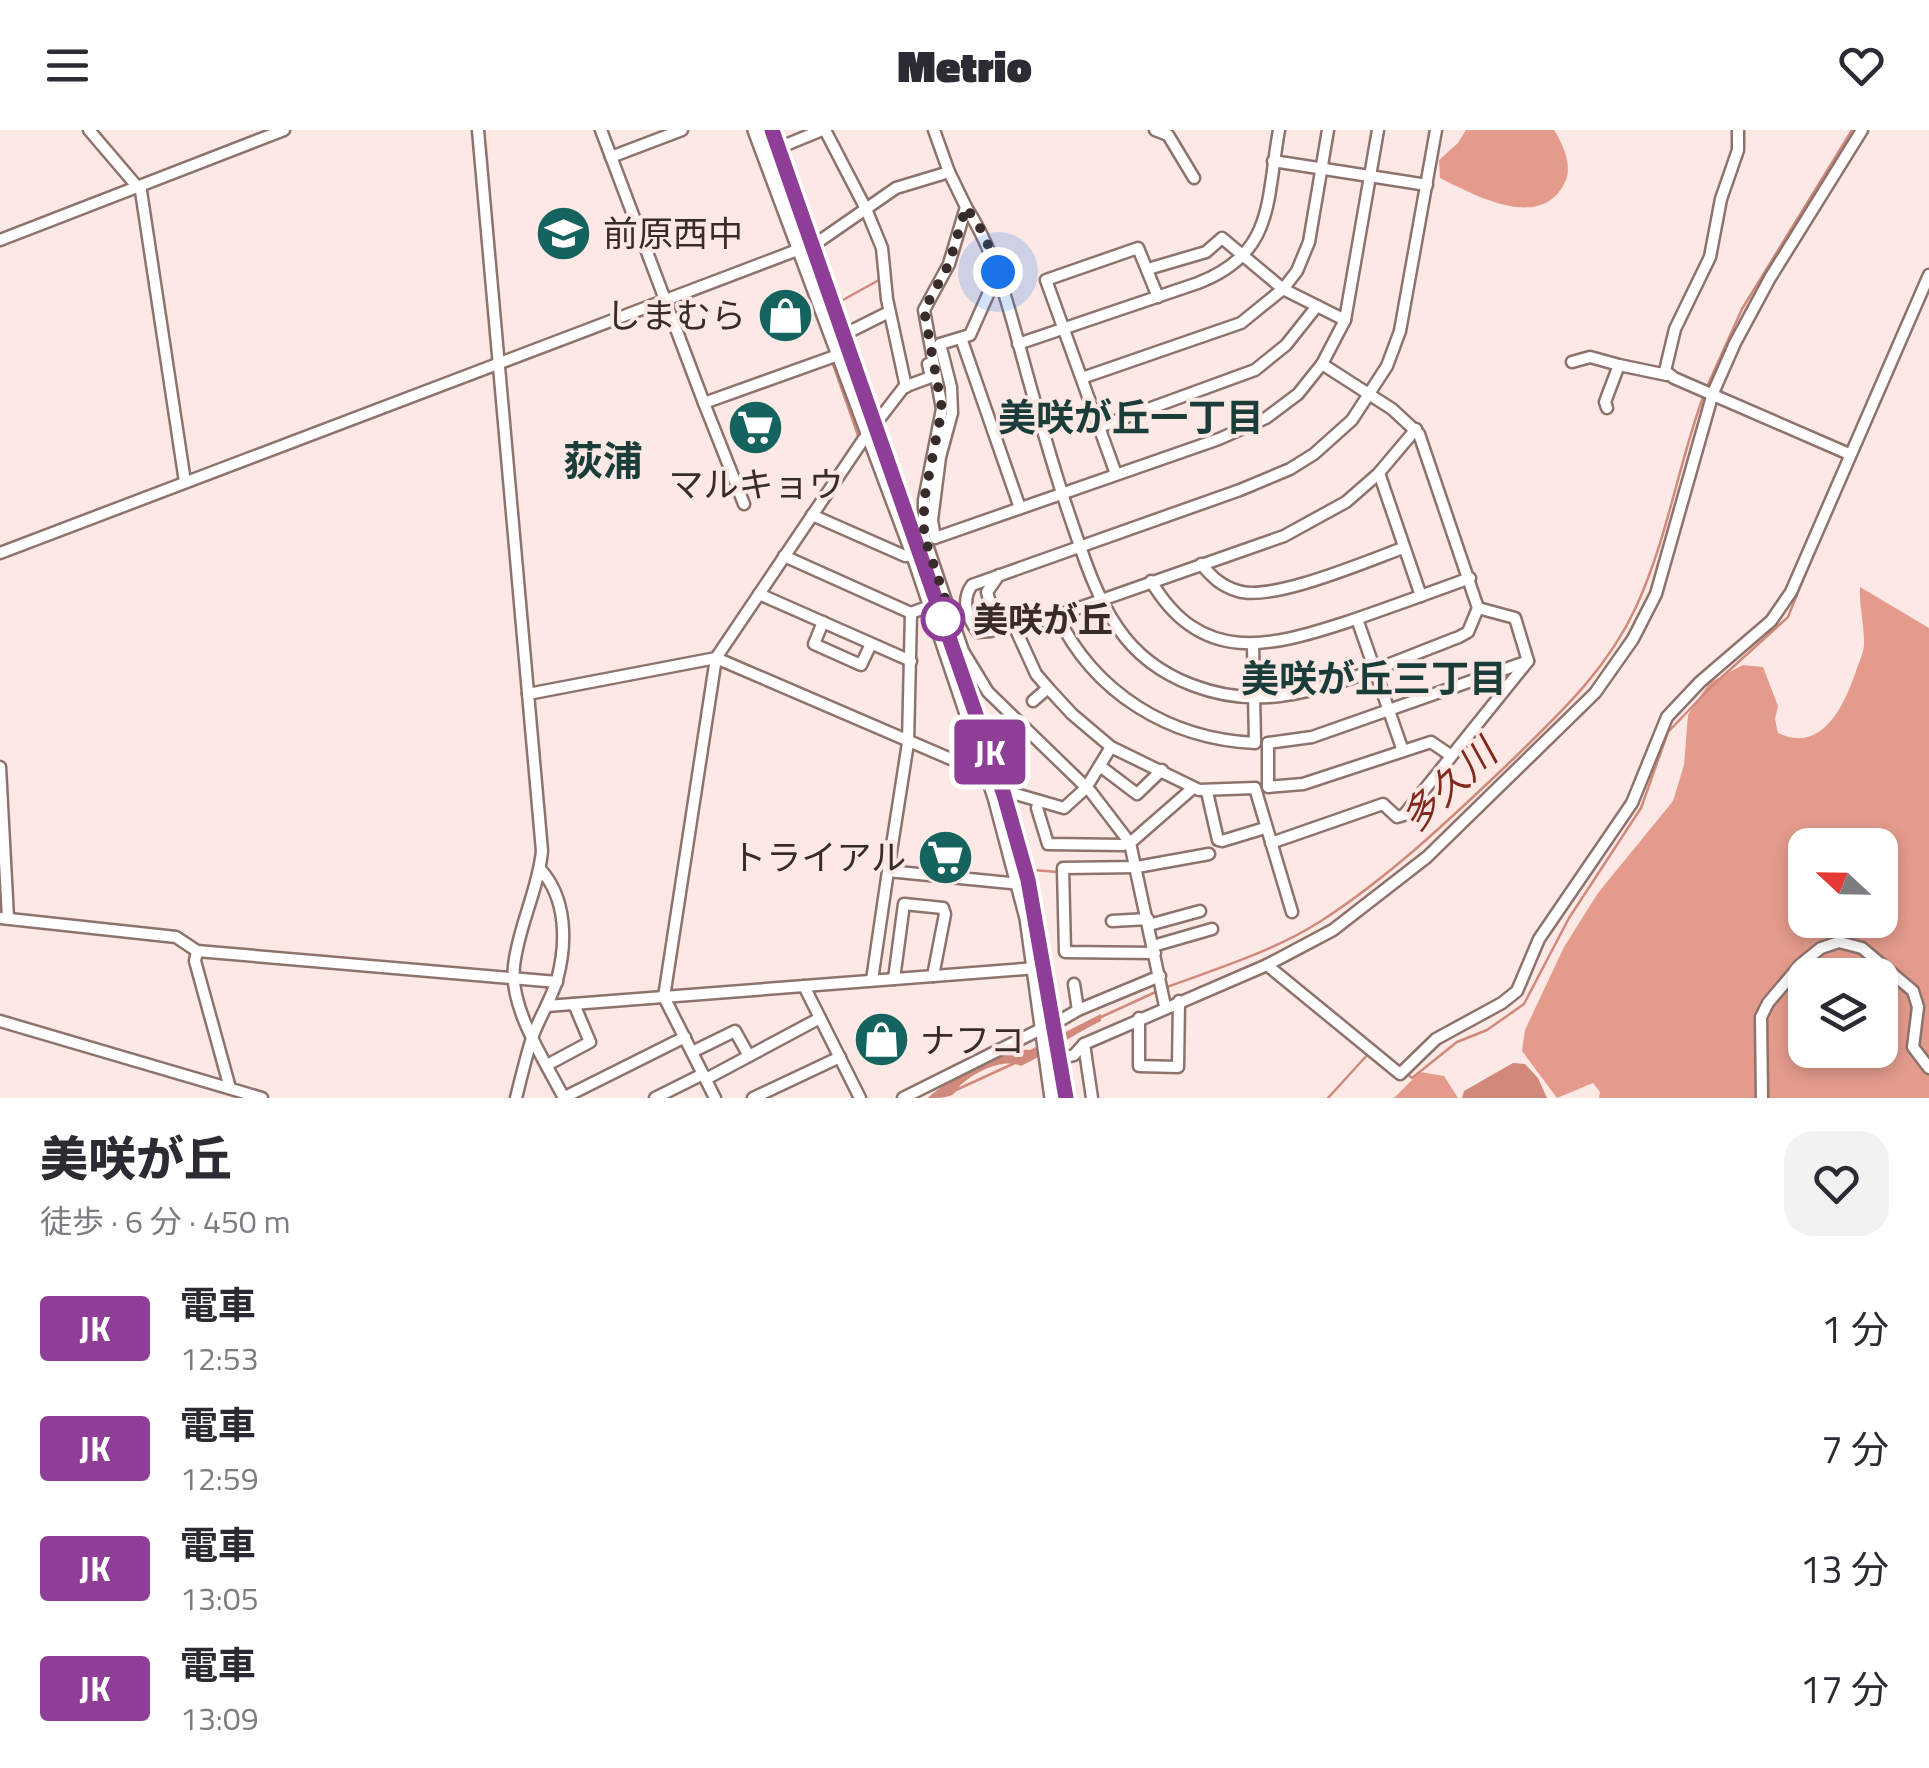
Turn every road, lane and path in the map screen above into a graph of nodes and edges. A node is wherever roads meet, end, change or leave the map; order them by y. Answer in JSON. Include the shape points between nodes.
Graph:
{"nodes":[{"id":1,"x":89,"y":130,"type":"edge"},
{"id":2,"x":284,"y":130,"type":"edge"},
{"id":3,"x":478,"y":130,"type":"edge"},
{"id":4,"x":601,"y":130,"type":"edge"},
{"id":5,"x":682,"y":130,"type":"edge"},
{"id":6,"x":756,"y":130,"type":"edge"},
{"id":7,"x":934,"y":130,"type":"edge"},
{"id":8,"x":1156,"y":130,"type":"edge"},
{"id":9,"x":1278,"y":130,"type":"edge"},
{"id":10,"x":1328,"y":130,"type":"edge"},
{"id":11,"x":1378,"y":130,"type":"edge"},
{"id":12,"x":1436,"y":130,"type":"edge"},
{"id":13,"x":1738,"y":130,"type":"edge"},
{"id":14,"x":1862,"y":130,"type":"edge"},
{"id":15,"x":818,"y":131,"type":"edge"},
{"id":16,"x":766,"y":152,"type":"junction"},
{"id":17,"x":611,"y":158,"type":"junction"},
{"id":18,"x":1273,"y":161,"type":"junction"},
{"id":19,"x":1322,"y":167,"type":"junction"},
{"id":20,"x":949,"y":172,"type":"junction"},
{"id":21,"x":1370,"y":176,"type":"junction"},
{"id":22,"x":1194,"y":178,"type":"dead end"},
{"id":23,"x":1427,"y":185,"type":"junction"},
{"id":24,"x":137,"y":186,"type":"junction"},
{"id":25,"x":966,"y":207,"type":"junction"},
{"id":26,"x":866,"y":209,"type":"junction"},
{"id":27,"x":0,"y":240,"type":"edge"},
{"id":28,"x":821,"y":240,"type":"dead end"},
{"id":29,"x":800,"y":249,"type":"junction"},
{"id":30,"x":1244,"y":258,"type":"junction"},
{"id":31,"x":1148,"y":270,"type":"junction"},
{"id":32,"x":998,"y":272,"type":"junction"},
{"id":33,"x":1929,"y":275,"type":"edge"},
{"id":34,"x":1283,"y":289,"type":"junction"},
{"id":35,"x":1158,"y":297,"type":"junction"},
{"id":36,"x":666,"y":300,"type":"junction"},
{"id":37,"x":1317,"y":306,"type":"junction"},
{"id":38,"x":924,"y":310,"type":"junction"},
{"id":39,"x":889,"y":312,"type":"junction"},
{"id":40,"x":1345,"y":320,"type":"junction"},
{"id":41,"x":1065,"y":329,"type":"junction"},
{"id":42,"x":853,"y":330,"type":"dead end"},
{"id":43,"x":961,"y":338,"type":"junction"},
{"id":44,"x":1018,"y":344,"type":"junction"},
{"id":45,"x":838,"y":354,"type":"junction"},
{"id":46,"x":1572,"y":362,"type":"dead end"},
{"id":47,"x":498,"y":364,"type":"junction"},
{"id":48,"x":1322,"y":364,"type":"junction"},
{"id":49,"x":1619,"y":365,"type":"junction"},
{"id":50,"x":1667,"y":375,"type":"junction"},
{"id":51,"x":1082,"y":378,"type":"junction"},
{"id":52,"x":906,"y":387,"type":"junction"},
{"id":53,"x":1712,"y":393,"type":"junction"},
{"id":54,"x":1370,"y":395,"type":"junction"},
{"id":55,"x":704,"y":403,"type":"junction"},
{"id":56,"x":1607,"y":408,"type":"dead end"},
{"id":57,"x":1099,"y":427,"type":"junction"},
{"id":58,"x":1416,"y":429,"type":"junction"},
{"id":59,"x":867,"y":434,"type":"junction"},
{"id":60,"x":1849,"y":454,"type":"junction"},
{"id":61,"x":846,"y":465,"type":"junction"},
{"id":62,"x":831,"y":471,"type":"dead end"},
{"id":63,"x":1379,"y":473,"type":"junction"},
{"id":64,"x":1116,"y":474,"type":"junction"},
{"id":65,"x":185,"y":482,"type":"junction"},
{"id":66,"x":1062,"y":493,"type":"junction"},
{"id":67,"x":744,"y":504,"type":"dead end"},
{"id":68,"x":1020,"y":508,"type":"junction"},
{"id":69,"x":812,"y":515,"type":"junction"},
{"id":70,"x":1080,"y":548,"type":"junction"},
{"id":71,"x":1403,"y":548,"type":"junction"},
{"id":72,"x":0,"y":553,"type":"edge"},
{"id":73,"x":784,"y":556,"type":"junction"},
{"id":74,"x":914,"y":556,"type":"junction"},
{"id":75,"x":1200,"y":564,"type":"junction"},
{"id":76,"x":998,"y":575,"type":"junction"},
{"id":77,"x":1470,"y":578,"type":"junction"},
{"id":78,"x":1151,"y":581,"type":"junction"},
{"id":79,"x":759,"y":594,"type":"junction"},
{"id":80,"x":1421,"y":596,"type":"junction"},
{"id":81,"x":1100,"y":599,"type":"junction"},
{"id":82,"x":932,"y":605,"type":"junction"},
{"id":83,"x":1478,"y":608,"type":"junction"},
{"id":84,"x":912,"y":613,"type":"junction"},
{"id":85,"x":1057,"y":615,"type":"junction"},
{"id":86,"x":1357,"y":618,"type":"junction"},
{"id":87,"x":823,"y":622,"type":"junction"},
{"id":88,"x":871,"y":644,"type":"junction"},
{"id":89,"x":1253,"y":645,"type":"junction"},
{"id":90,"x":716,"y":658,"type":"junction"},
{"id":91,"x":911,"y":661,"type":"junction"},
{"id":92,"x":1528,"y":661,"type":"junction"},
{"id":93,"x":1374,"y":668,"type":"junction"},
{"id":94,"x":1048,"y":688,"type":"junction"},
{"id":95,"x":528,"y":694,"type":"junction"},
{"id":96,"x":1254,"y":698,"type":"junction"},
{"id":97,"x":1032,"y":701,"type":"dead end"},
{"id":98,"x":1388,"y":710,"type":"junction"},
{"id":99,"x":907,"y":745,"type":"junction"},
{"id":100,"x":1111,"y":747,"type":"junction"},
{"id":101,"x":1403,"y":751,"type":"junction"},
{"id":102,"x":1450,"y":755,"type":"junction"},
{"id":103,"x":1100,"y":766,"type":"junction"},
{"id":104,"x":0,"y":767,"type":"edge"},
{"id":105,"x":1162,"y":770,"type":"junction"},
{"id":106,"x":988,"y":775,"type":"junction"},
{"id":107,"x":1086,"y":788,"type":"junction"},
{"id":108,"x":1194,"y":788,"type":"junction"},
{"id":109,"x":1207,"y":792,"type":"junction"},
{"id":110,"x":996,"y":797,"type":"junction"},
{"id":111,"x":1039,"y":801,"type":"junction"},
{"id":112,"x":1265,"y":828,"type":"junction"},
{"id":113,"x":1130,"y":843,"type":"junction"},
{"id":114,"x":1271,"y":844,"type":"junction"},
{"id":115,"x":1209,"y":854,"type":"dead end"},
{"id":116,"x":1137,"y":867,"type":"junction"},
{"id":117,"x":540,"y":869,"type":"junction"},
{"id":118,"x":888,"y":871,"type":"junction"},
{"id":119,"x":1021,"y":884,"type":"junction"},
{"id":120,"x":1200,"y":911,"type":"dead end"},
{"id":121,"x":1292,"y":912,"type":"dead end"},
{"id":122,"x":4,"y":918,"type":"edge"},
{"id":123,"x":1112,"y":921,"type":"dead end"},
{"id":124,"x":1148,"y":922,"type":"junction"},
{"id":125,"x":1212,"y":928,"type":"dead end"},
{"id":126,"x":1154,"y":949,"type":"junction"},
{"id":127,"x":197,"y":951,"type":"junction"},
{"id":128,"x":1267,"y":965,"type":"junction"},
{"id":129,"x":1037,"y":968,"type":"junction"},
{"id":130,"x":934,"y":976,"type":"junction"},
{"id":131,"x":1160,"y":976,"type":"junction"},
{"id":132,"x":513,"y":978,"type":"junction"},
{"id":133,"x":894,"y":979,"type":"junction"},
{"id":134,"x":872,"y":980,"type":"junction"},
{"id":135,"x":556,"y":982,"type":"junction"},
{"id":136,"x":1074,"y":984,"type":"dead end"},
{"id":137,"x":804,"y":986,"type":"junction"},
{"id":138,"x":664,"y":996,"type":"junction"},
{"id":139,"x":1179,"y":1001,"type":"junction"},
{"id":140,"x":574,"y":1004,"type":"junction"},
{"id":141,"x":547,"y":1006,"type":"junction"},
{"id":142,"x":1165,"y":1006,"type":"junction"},
{"id":143,"x":1078,"y":1010,"type":"junction"},
{"id":144,"x":820,"y":1018,"type":"junction"},
{"id":145,"x":1139,"y":1018,"type":"junction"},
{"id":146,"x":1061,"y":1020,"type":"dead end"},
{"id":147,"x":4,"y":1022,"type":"edge"},
{"id":148,"x":1043,"y":1028,"type":"junction"},
{"id":149,"x":533,"y":1036,"type":"junction"},
{"id":150,"x":685,"y":1037,"type":"junction"},
{"id":151,"x":1084,"y":1044,"type":"junction"},
{"id":152,"x":692,"y":1052,"type":"junction"},
{"id":153,"x":750,"y":1056,"type":"junction"},
{"id":154,"x":840,"y":1057,"type":"junction"},
{"id":155,"x":1047,"y":1060,"type":"junction"},
{"id":156,"x":547,"y":1065,"type":"junction"},
{"id":157,"x":1929,"y":1068,"type":"edge"},
{"id":158,"x":704,"y":1077,"type":"junction"},
{"id":159,"x":230,"y":1088,"type":"junction"},
{"id":160,"x":262,"y":1098,"type":"edge"},
{"id":161,"x":516,"y":1098,"type":"edge"},
{"id":162,"x":564,"y":1098,"type":"edge"},
{"id":163,"x":655,"y":1098,"type":"edge"},
{"id":164,"x":714,"y":1098,"type":"edge"},
{"id":165,"x":753,"y":1098,"type":"edge"},
{"id":166,"x":860,"y":1098,"type":"edge"},
{"id":167,"x":903,"y":1098,"type":"edge"},
{"id":168,"x":1053,"y":1098,"type":"edge"},
{"id":169,"x":1092,"y":1098,"type":"edge"},
{"id":170,"x":1762,"y":1098,"type":"edge"}],
"edges":[{"from":1,"to":24,"type":"street"},
{"from":2,"to":24,"type":"street"},
{"from":3,"to":47,"type":"street"},
{"from":4,"to":17,"type":"street"},
{"from":5,"to":17,"type":"street"},
{"from":6,"to":16,"type":"highway"},
{"from":7,"to":20,"type":"street"},
{"from":8,"to":22,"type":"street","via":[[1168,135]]},
{"from":9,"to":18,"type":"street"},
{"from":10,"to":19,"type":"street"},
{"from":11,"to":21,"type":"street"},
{"from":12,"to":23,"type":"street"},
{"from":13,"to":50,"type":"street","via":[[1710,257],[1674,329]]},
{"from":14,"to":53,"type":"street","via":[[1756,303]]},
{"from":15,"to":16,"type":"street"},
{"from":15,"to":26,"type":"street"},
{"from":16,"to":29,"type":"highway"},
{"from":17,"to":36,"type":"street"},
{"from":18,"to":19,"type":"street"},
{"from":18,"to":30,"type":"street","via":[[1262,226]]},
{"from":19,"to":21,"type":"street"},
{"from":19,"to":34,"type":"street","via":[[1310,242]]},
{"from":20,"to":25,"type":"street"},
{"from":20,"to":26,"type":"street","via":[[896,188]]},
{"from":21,"to":23,"type":"street"},
{"from":21,"to":40,"type":"street"},
{"from":23,"to":54,"type":"street","via":[[1400,332]]},
{"from":24,"to":27,"type":"street"},
{"from":24,"to":65,"type":"street"},
{"from":25,"to":32,"type":"street"},
{"from":25,"to":38,"type":"street","via":[[949,264]]},
{"from":26,"to":28,"type":"street"},
{"from":26,"to":39,"type":"street","via":[[882,248]]},
{"from":29,"to":36,"type":"street"},
{"from":29,"to":45,"type":"highway"},
{"from":30,"to":31,"type":"street","via":[[1222,238],[1206,252]]},
{"from":30,"to":34,"type":"street"},
{"from":30,"to":35,"type":"street","via":[[1223,274]]},
{"from":31,"to":35,"type":"street"},
{"from":31,"to":41,"type":"street","via":[[1138,248],[1046,280]]},
{"from":32,"to":43,"type":"street","via":[[970,335]]},
{"from":32,"to":44,"type":"street"},
{"from":33,"to":60,"type":"street"},
{"from":34,"to":37,"type":"street"},
{"from":34,"to":51,"type":"street","via":[[1241,323]]},
{"from":35,"to":41,"type":"street"},
{"from":36,"to":47,"type":"street"},
{"from":36,"to":55,"type":"street"},
{"from":37,"to":40,"type":"street"},
{"from":37,"to":57,"type":"street","via":[[1255,370]]},
{"from":38,"to":52,"type":"street","via":[[920,322],[931,377]]},
{"from":38,"to":107,"type":"street","via":[[942,409],[924,500],[924,536],[963,651],[988,692]]},
{"from":39,"to":42,"type":"street"},
{"from":39,"to":52,"type":"street"},
{"from":40,"to":48,"type":"street"},
{"from":41,"to":44,"type":"street"},
{"from":41,"to":51,"type":"street"},
{"from":43,"to":68,"type":"street"},
{"from":43,"to":68,"type":"street","via":[[940,344],[952,412],[940,458],[935,538]]},
{"from":44,"to":66,"type":"street"},
{"from":45,"to":55,"type":"street"},
{"from":45,"to":59,"type":"highway"},
{"from":46,"to":49,"type":"street","via":[[1590,358]]},
{"from":47,"to":65,"type":"street"},
{"from":47,"to":95,"type":"street"},
{"from":48,"to":54,"type":"street"},
{"from":48,"to":64,"type":"street","via":[[1266,418]]},
{"from":49,"to":50,"type":"street"},
{"from":49,"to":56,"type":"street"},
{"from":50,"to":53,"type":"street"},
{"from":51,"to":57,"type":"street"},
{"from":52,"to":59,"type":"street"},
{"from":53,"to":60,"type":"street"},
{"from":53,"to":128,"type":"street","via":[[1656,594],[1595,693],[1407,874],[1334,930]]},
{"from":54,"to":58,"type":"street"},
{"from":54,"to":70,"type":"street","via":[[1341,430],[1290,469]]},
{"from":55,"to":67,"type":"street"},
{"from":57,"to":64,"type":"street"},
{"from":58,"to":63,"type":"street"},
{"from":58,"to":77,"type":"street"},
{"from":59,"to":61,"type":"street"},
{"from":59,"to":74,"type":"highway"},
{"from":60,"to":128,"type":"street","via":[[1791,592],[1771,621],[1666,716],[1632,804],[1539,940],[1516,991],[1436,1039],[1403,1070]]},
{"from":61,"to":62,"type":"street"},
{"from":61,"to":69,"type":"street"},
{"from":63,"to":71,"type":"street"},
{"from":63,"to":75,"type":"street","via":[[1346,502],[1284,536]]},
{"from":64,"to":66,"type":"street"},
{"from":65,"to":72,"type":"street"},
{"from":66,"to":68,"type":"street"},
{"from":66,"to":70,"type":"street"},
{"from":69,"to":73,"type":"street"},
{"from":69,"to":74,"type":"street"},
{"from":70,"to":76,"type":"street"},
{"from":70,"to":81,"type":"street"},
{"from":71,"to":75,"type":"street","via":[[1260,594],[1216,582]]},
{"from":71,"to":80,"type":"street"},
{"from":73,"to":79,"type":"street"},
{"from":73,"to":84,"type":"street"},
{"from":74,"to":82,"type":"highway"},
{"from":75,"to":78,"type":"street"},
{"from":76,"to":76,"type":"street","via":[[987,592],[996,626],[978,632],[967,592]]},
{"from":77,"to":80,"type":"street"},
{"from":77,"to":83,"type":"street"},
{"from":78,"to":81,"type":"street"},
{"from":78,"to":89,"type":"street","via":[[1161,598],[1212,638]]},
{"from":79,"to":87,"type":"street"},
{"from":79,"to":90,"type":"street"},
{"from":80,"to":86,"type":"street"},
{"from":81,"to":85,"type":"street"},
{"from":81,"to":96,"type":"street","via":[[1132,646],[1166,673],[1214,692]]},
{"from":82,"to":84,"type":"street"},
{"from":82,"to":106,"type":"highway"},
{"from":83,"to":92,"type":"street","via":[[1515,618]]},
{"from":83,"to":93,"type":"street","via":[[1468,632]]},
{"from":84,"to":91,"type":"street"},
{"from":85,"to":94,"type":"street","via":[[1016,630]]},
{"from":85,"to":96,"type":"street","via":[[1088,667],[1136,707],[1192,734],[1255,743]]},
{"from":86,"to":89,"type":"street","via":[[1288,642]]},
{"from":86,"to":93,"type":"street"},
{"from":87,"to":88,"type":"street"},
{"from":87,"to":88,"type":"street","via":[[814,644],[861,665]]},
{"from":88,"to":91,"type":"street"},
{"from":89,"to":96,"type":"street"},
{"from":90,"to":95,"type":"street"},
{"from":90,"to":99,"type":"street"},
{"from":90,"to":138,"type":"street"},
{"from":91,"to":99,"type":"street"},
{"from":92,"to":98,"type":"street"},
{"from":92,"to":102,"type":"street"},
{"from":93,"to":96,"type":"street","via":[[1304,691]]},
{"from":93,"to":98,"type":"street"},
{"from":94,"to":97,"type":"street"},
{"from":94,"to":100,"type":"street"},
{"from":95,"to":117,"type":"street"},
{"from":98,"to":101,"type":"street"},
{"from":98,"to":101,"type":"street","via":[[1312,738],[1268,743],[1268,787],[1304,784]]},
{"from":99,"to":106,"type":"street"},
{"from":99,"to":118,"type":"street"},
{"from":100,"to":103,"type":"street"},
{"from":100,"to":105,"type":"street"},
{"from":101,"to":102,"type":"street","via":[[1430,742]]},
{"from":102,"to":114,"type":"street","via":[[1404,815],[1397,817],[1383,804]]},
{"from":103,"to":105,"type":"street","via":[[1137,794]]},
{"from":103,"to":107,"type":"street"},
{"from":104,"to":122,"type":"street"},
{"from":105,"to":108,"type":"street"},
{"from":106,"to":110,"type":"highway"},
{"from":107,"to":111,"type":"street","via":[[1064,808]]},
{"from":107,"to":113,"type":"street"},
{"from":108,"to":109,"type":"street"},
{"from":108,"to":113,"type":"street"},
{"from":109,"to":112,"type":"street","via":[[1254,788]]},
{"from":109,"to":112,"type":"street","via":[[1218,840]]},
{"from":110,"to":111,"type":"street","via":[[1012,793]]},
{"from":110,"to":119,"type":"highway"},
{"from":111,"to":113,"type":"street","via":[[1048,844]]},
{"from":112,"to":114,"type":"street"},
{"from":113,"to":116,"type":"street"},
{"from":114,"to":121,"type":"street"},
{"from":115,"to":116,"type":"street"},
{"from":116,"to":124,"type":"street"},
{"from":116,"to":126,"type":"street","via":[[1063,872],[1064,952]]},
{"from":117,"to":132,"type":"street"},
{"from":117,"to":135,"type":"street","via":[[562,906]]},
{"from":118,"to":119,"type":"street"},
{"from":118,"to":134,"type":"street"},
{"from":119,"to":129,"type":"highway"},
{"from":120,"to":124,"type":"street"},
{"from":122,"to":127,"type":"street","via":[[176,936]]},
{"from":123,"to":124,"type":"street"},
{"from":124,"to":126,"type":"street"},
{"from":125,"to":126,"type":"street"},
{"from":126,"to":131,"type":"street"},
{"from":127,"to":132,"type":"street"},
{"from":127,"to":159,"type":"street"},
{"from":128,"to":139,"type":"street"},
{"from":129,"to":130,"type":"street"},
{"from":129,"to":148,"type":"highway"},
{"from":130,"to":133,"type":"street"},
{"from":130,"to":133,"type":"street","via":[[943,908],[904,904]]},
{"from":131,"to":142,"type":"street"},
{"from":131,"to":143,"type":"street"},
{"from":132,"to":135,"type":"street"},
{"from":132,"to":149,"type":"street"},
{"from":133,"to":134,"type":"street"},
{"from":134,"to":137,"type":"street"},
{"from":135,"to":141,"type":"street"},
{"from":136,"to":143,"type":"street"},
{"from":137,"to":138,"type":"street"},
{"from":137,"to":144,"type":"street"},
{"from":138,"to":140,"type":"street"},
{"from":138,"to":150,"type":"street"},
{"from":139,"to":142,"type":"street"},
{"from":139,"to":145,"type":"street","via":[[1178,1067],[1139,1066]]},
{"from":140,"to":141,"type":"street"},
{"from":140,"to":156,"type":"street","via":[[590,1042]]},
{"from":141,"to":149,"type":"street"},
{"from":142,"to":145,"type":"street"},
{"from":143,"to":146,"type":"street"},
{"from":144,"to":153,"type":"street"},
{"from":144,"to":154,"type":"street"},
{"from":145,"to":151,"type":"street"},
{"from":147,"to":159,"type":"street"},
{"from":148,"to":155,"type":"highway"},
{"from":148,"to":167,"type":"street"},
{"from":149,"to":156,"type":"street"},
{"from":149,"to":161,"type":"street"},
{"from":150,"to":152,"type":"street"},
{"from":150,"to":162,"type":"street"},
{"from":151,"to":155,"type":"street","via":[[1074,1055]]},
{"from":151,"to":169,"type":"street"},
{"from":152,"to":153,"type":"street","via":[[735,1031]]},
{"from":152,"to":158,"type":"street"},
{"from":153,"to":158,"type":"street"},
{"from":154,"to":165,"type":"street"},
{"from":154,"to":166,"type":"street"},
{"from":155,"to":168,"type":"highway"},
{"from":156,"to":162,"type":"street"},
{"from":157,"to":170,"type":"street","via":[[1913,1047],[1918,1007],[1912,991],[1862,948],[1839,942],[1801,964],[1768,1002],[1761,1017]]},
{"from":158,"to":163,"type":"street"},
{"from":158,"to":164,"type":"street"},
{"from":159,"to":160,"type":"street"}]}
